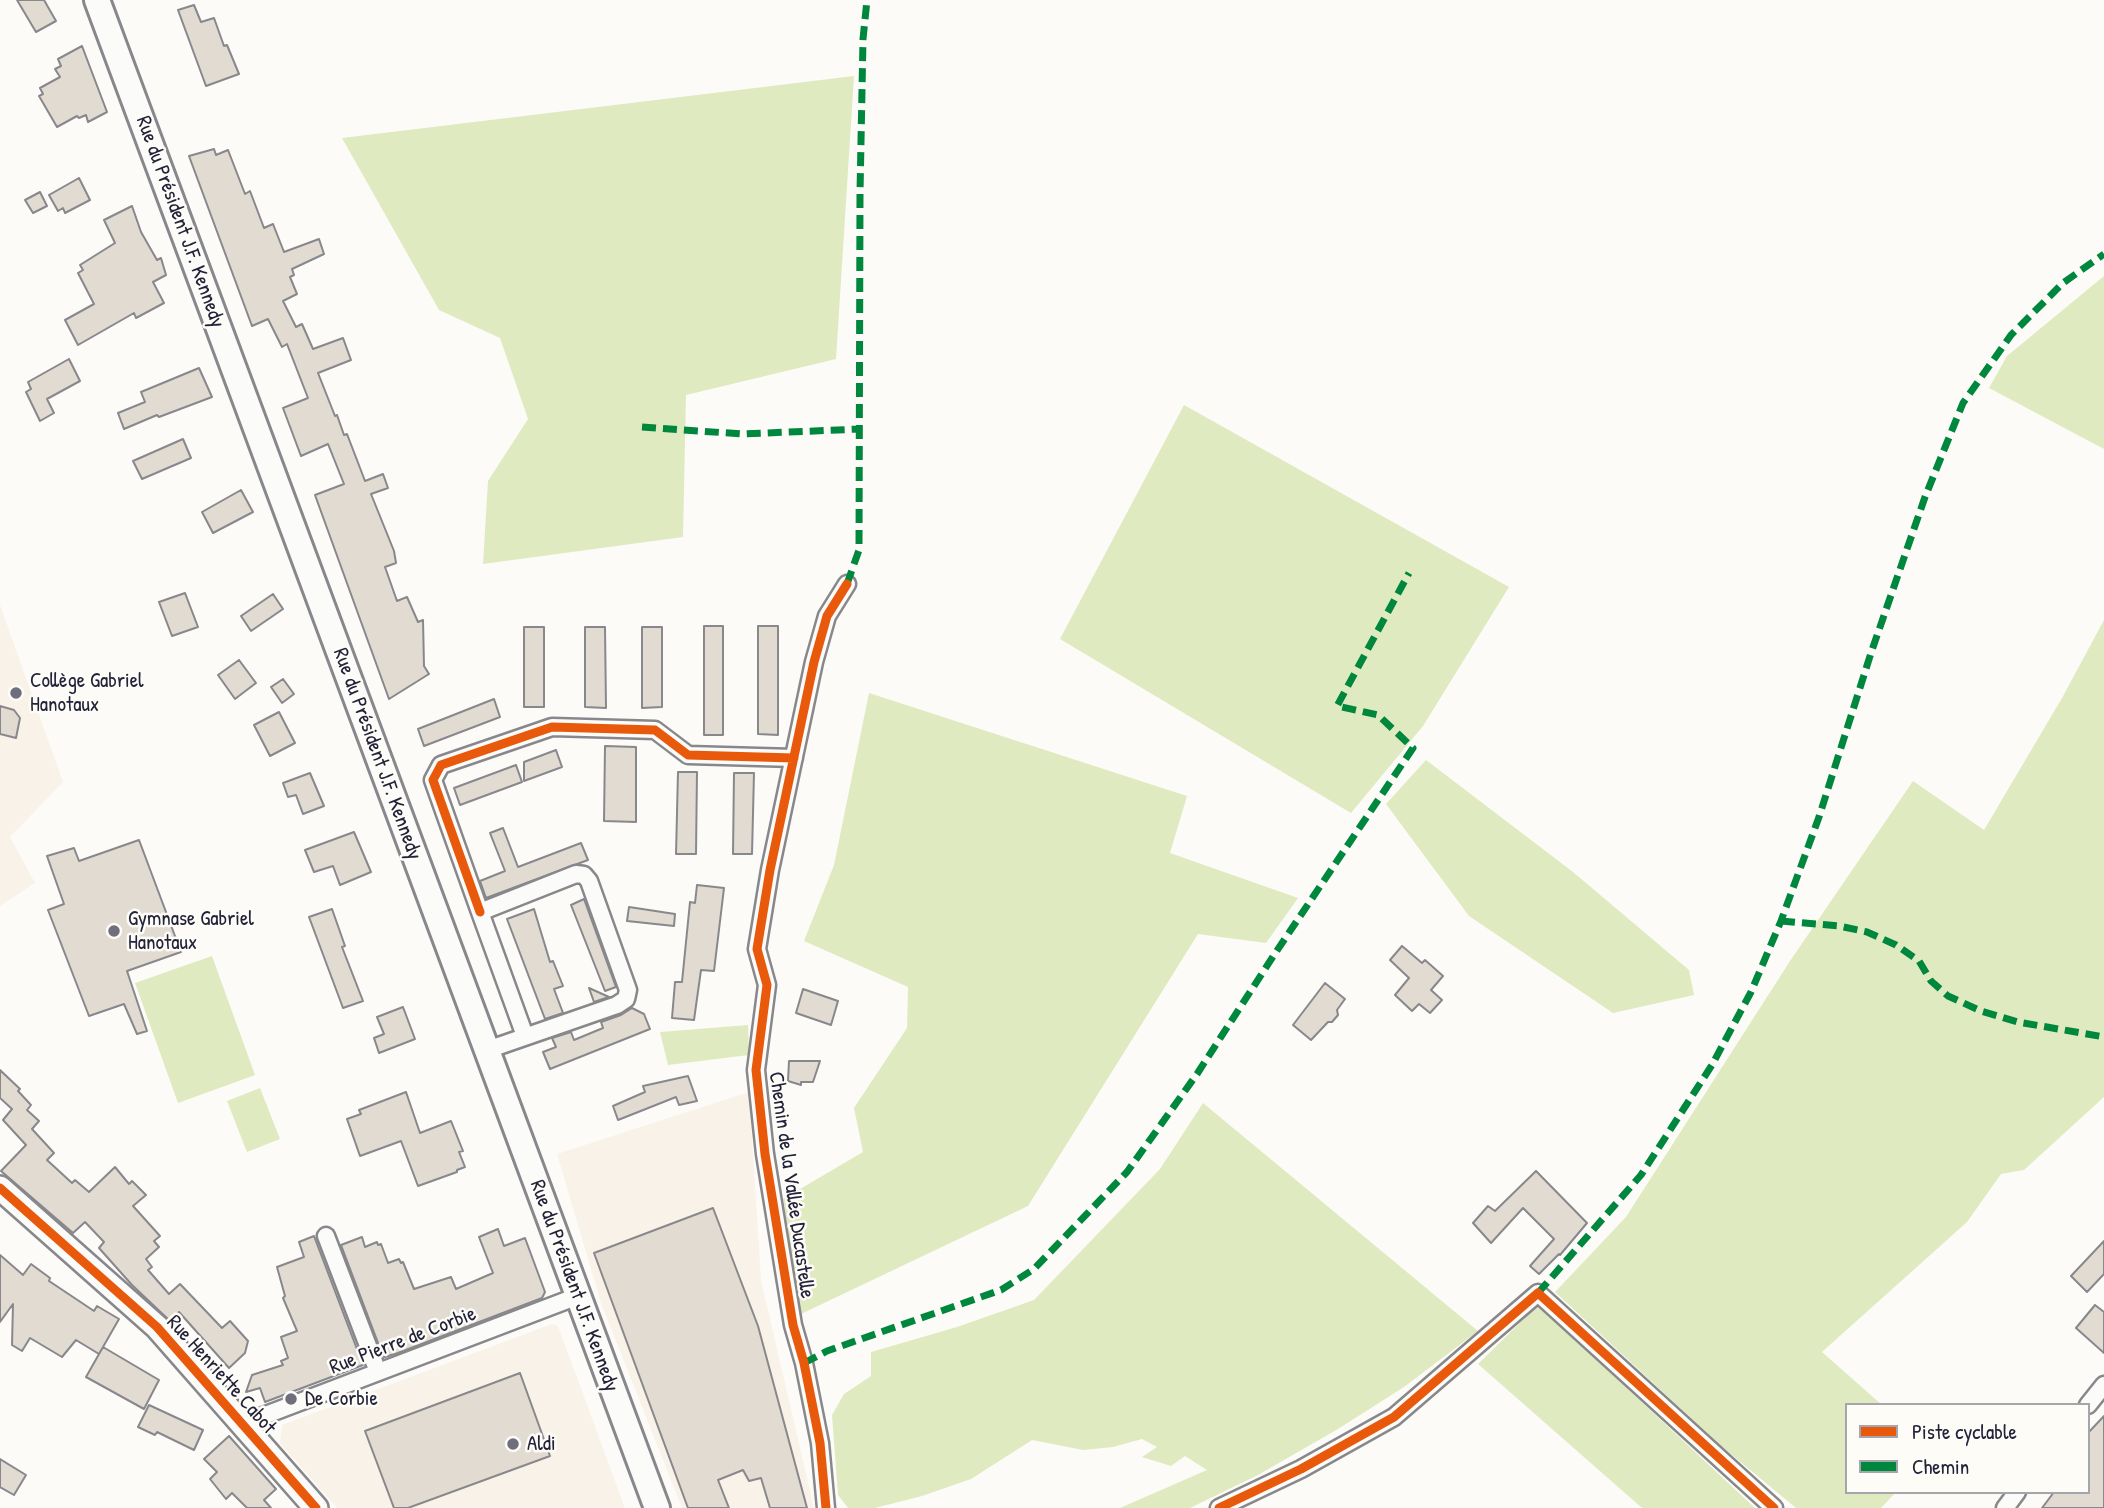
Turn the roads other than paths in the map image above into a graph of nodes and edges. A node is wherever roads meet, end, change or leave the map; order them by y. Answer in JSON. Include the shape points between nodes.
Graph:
{"nodes":[{"id":1,"x":97,"y":0,"type":"edge"},
{"id":2,"x":847,"y":584,"type":"dead end"},
{"id":3,"x":794,"y":758,"type":"junction"},
{"id":4,"x":480,"y":912,"type":"junction"},
{"id":5,"x":525,"y":1036,"type":"junction"},
{"id":6,"x":487,"y":1050,"type":"junction"},
{"id":7,"x":0,"y":1188,"type":"edge"},
{"id":8,"x":326,"y":1237,"type":"dead end"},
{"id":9,"x":578,"y":1296,"type":"junction"},
{"id":10,"x":378,"y":1372,"type":"junction"},
{"id":11,"x":2104,"y":1385,"type":"edge"},
{"id":12,"x":2090,"y":1403,"type":"edge"},
{"id":13,"x":243,"y":1424,"type":"junction"},
{"id":14,"x":2016,"y":1494,"type":"edge"},
{"id":15,"x":316,"y":1508,"type":"edge"},
{"id":16,"x":657,"y":1508,"type":"edge"},
{"id":17,"x":826,"y":1508,"type":"edge"},
{"id":18,"x":1219,"y":1508,"type":"edge"},
{"id":19,"x":1774,"y":1508,"type":"edge"},
{"id":20,"x":2005,"y":1508,"type":"edge"}],
"edges":[{"from":1,"to":6,"type":"main road","name":"Rue du Président J.F. Kennedy"},
{"from":2,"to":3,"type":"street","name":"Chemin de la Vallée Ducastelle","via":[[827,616]]},
{"from":3,"to":4,"type":"street","via":[[688,755],[655,730],[552,727],[441,765],[433,780]]},
{"from":3,"to":17,"type":"street","name":"Chemin de la Vallée Ducastelle","via":[[757,948],[766,985],[755,1070],[784,1274],[820,1443]]},
{"from":4,"to":5,"type":"street"},
{"from":4,"to":5,"type":"street","via":[[576,874],[589,881],[628,990],[626,999]]},
{"from":5,"to":6,"type":"street"},
{"from":6,"to":9,"type":"main road","name":"Rue du Président J.F. Kennedy"},
{"from":7,"to":13,"type":"street","name":"Rue Henriette Cabot","via":[[156,1328]]},
{"from":8,"to":10,"type":"street"},
{"from":9,"to":10,"type":"street","name":"Rue Pierre de Corbie"},
{"from":9,"to":16,"type":"main road","name":"Rue du Président J.F. Kennedy"},
{"from":10,"to":13,"type":"street","name":"Rue Pierre de Corbie"},
{"from":11,"to":12,"type":"street"},
{"from":13,"to":15,"type":"street","name":"Rue Henriette Cabot"},
{"from":14,"to":20,"type":"street"},
{"from":18,"to":19,"type":"street","via":[[1394,1417],[1538,1293]]}]}
